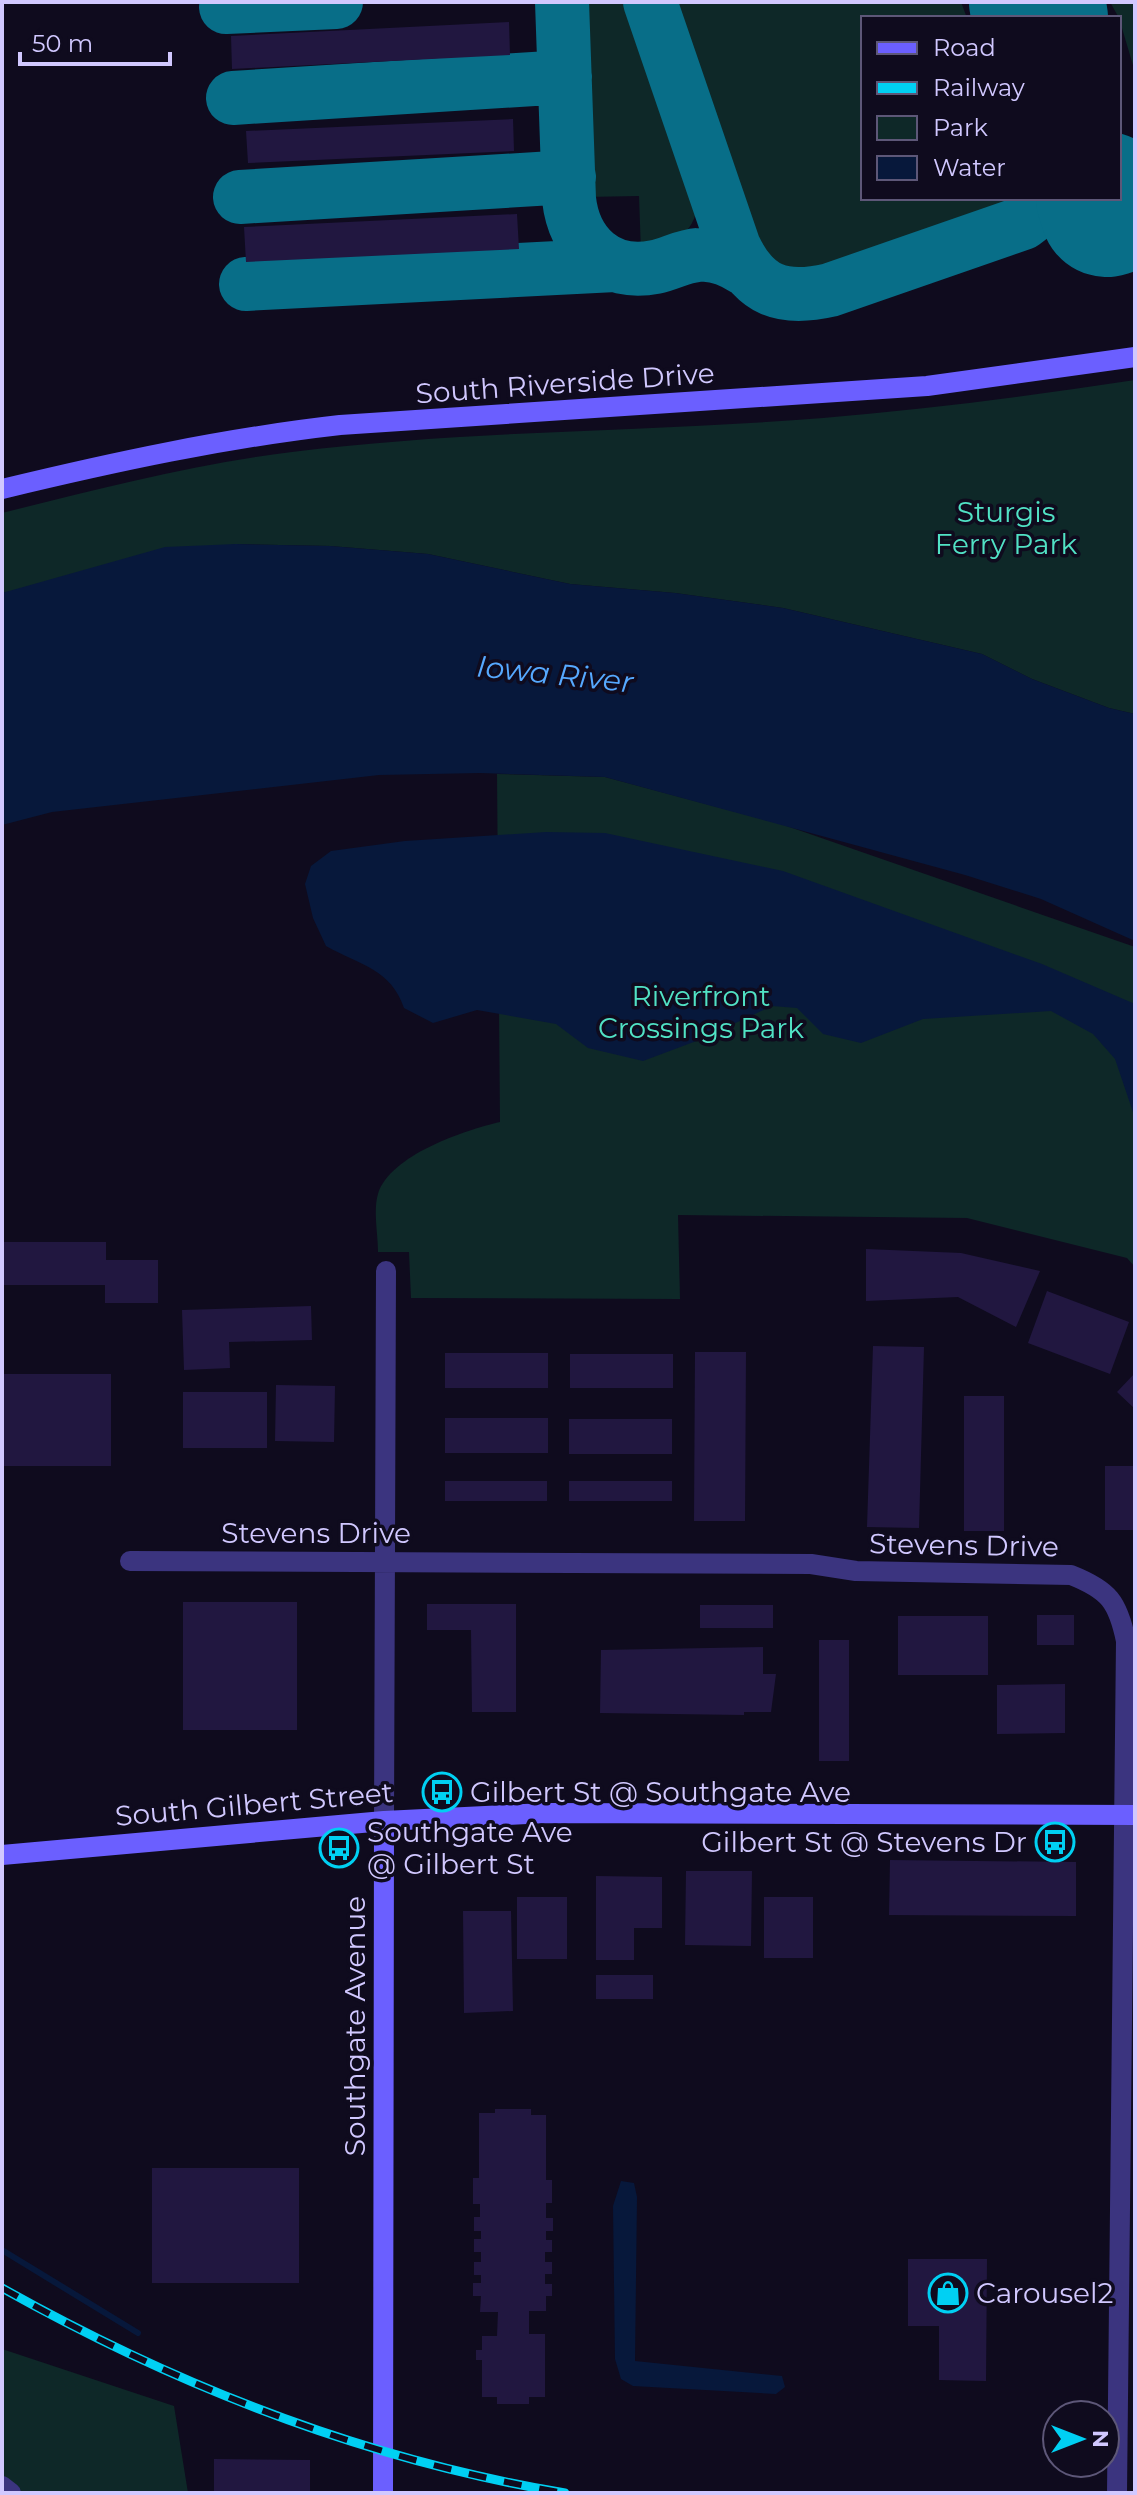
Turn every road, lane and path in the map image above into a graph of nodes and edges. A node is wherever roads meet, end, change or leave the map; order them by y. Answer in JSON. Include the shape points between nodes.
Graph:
{"nodes":[{"id":1,"x":1135,"y":357,"type":"edge"},
{"id":2,"x":2,"y":489,"type":"edge"},
{"id":3,"x":386,"y":1271,"type":"dead end"},
{"id":4,"x":386,"y":1560,"type":"junction"},
{"id":5,"x":130,"y":1561,"type":"dead end"},
{"id":6,"x":1130,"y":1815,"type":"edge"},
{"id":7,"x":384,"y":1821,"type":"junction"},
{"id":8,"x":2,"y":1855,"type":"edge"},
{"id":9,"x":1126,"y":2466,"type":"edge"},
{"id":10,"x":2,"y":2486,"type":"edge"},
{"id":11,"x":11,"y":2493,"type":"edge"},
{"id":12,"x":383,"y":2493,"type":"edge"},
{"id":13,"x":1117,"y":2493,"type":"edge"}],
"edges":[{"from":1,"to":2,"type":"main road","name":"South Riverside Drive","via":[[927,386],[264,433]]},
{"from":3,"to":4,"type":"street","name":"Southgate Avenue"},
{"from":4,"to":5,"type":"street","name":"Stevens Drive"},
{"from":4,"to":6,"type":"street","name":"Stevens Drive","via":[[811,1564],[856,1571],[1071,1575],[1111,1598],[1121,1617]]},
{"from":4,"to":7,"type":"street","name":"Southgate Avenue"},
{"from":6,"to":7,"type":"main road","name":"South Gilbert Street","via":[[546,1813]]},
{"from":6,"to":9,"type":"street","name":"Stevens Drive"},
{"from":7,"to":8,"type":"main road","name":"South Gilbert Street"},
{"from":7,"to":12,"type":"main road","name":"Southgate Avenue"},
{"from":9,"to":13,"type":"street","name":"Stevens Drive"},
{"from":10,"to":11,"type":"street"}]}
